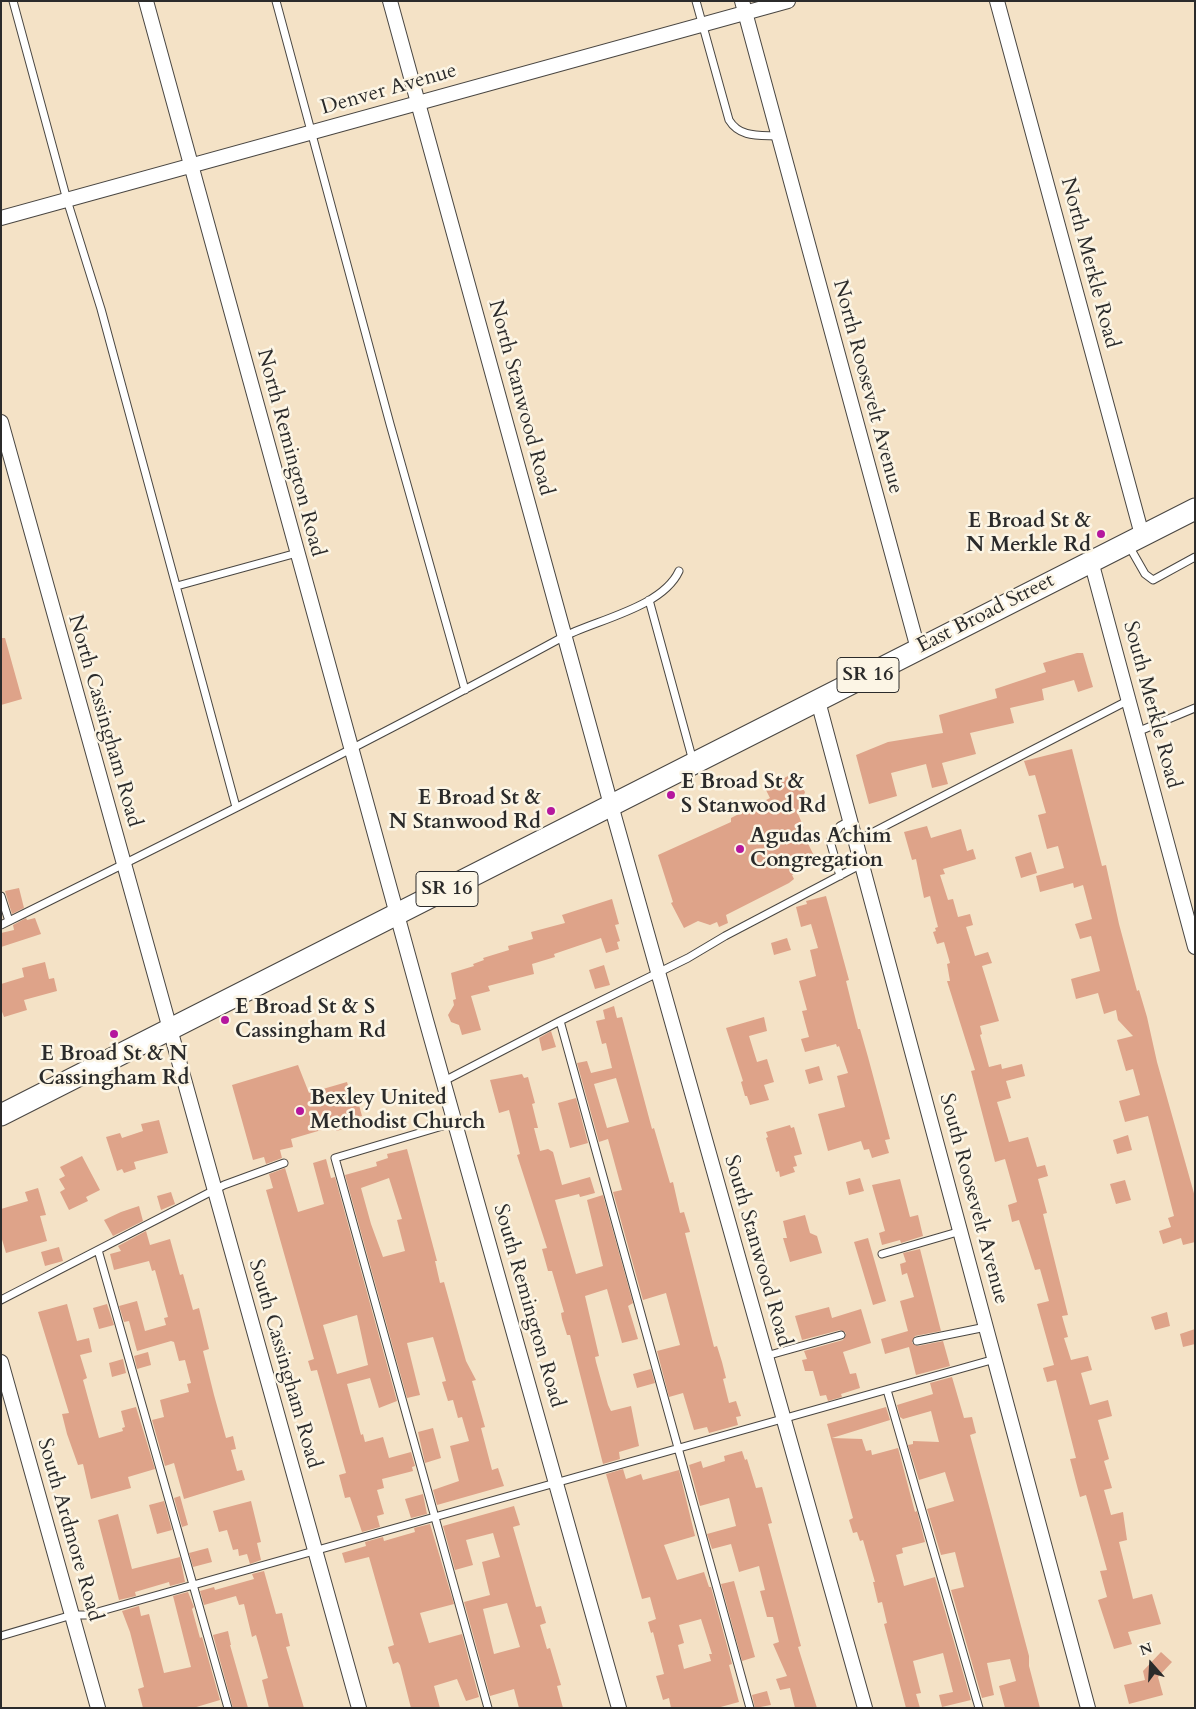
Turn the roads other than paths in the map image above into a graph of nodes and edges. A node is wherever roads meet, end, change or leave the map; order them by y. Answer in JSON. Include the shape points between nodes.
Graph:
{"nodes":[{"id":1,"x":13,"y":1,"type":"edge"},
{"id":2,"x":146,"y":1,"type":"edge"},
{"id":3,"x":276,"y":1,"type":"edge"},
{"id":4,"x":390,"y":1,"type":"edge"},
{"id":5,"x":696,"y":1,"type":"edge"},
{"id":6,"x":788,"y":1,"type":"edge"},
{"id":7,"x":997,"y":1,"type":"edge"},
{"id":8,"x":744,"y":7,"type":"edge"},
{"id":9,"x":702,"y":23,"type":"junction"},
{"id":10,"x":418,"y":103,"type":"junction"},
{"id":11,"x":312,"y":132,"type":"junction"},
{"id":12,"x":778,"y":136,"type":"junction"},
{"id":13,"x":191,"y":165,"type":"junction"},
{"id":14,"x":67,"y":200,"type":"junction"},
{"id":15,"x":1,"y":218,"type":"edge"},
{"id":16,"x":1,"y":422,"type":"edge"},
{"id":17,"x":1195,"y":509,"type":"edge"},
{"id":18,"x":1135,"y":539,"type":"junction"},
{"id":19,"x":297,"y":553,"type":"junction"},
{"id":20,"x":1195,"y":557,"type":"edge"},
{"id":21,"x":1091,"y":561,"type":"junction"},
{"id":22,"x":679,"y":571,"type":"dead end"},
{"id":23,"x":177,"y":586,"type":"junction"},
{"id":24,"x":649,"y":600,"type":"junction"},
{"id":25,"x":565,"y":636,"type":"junction"},
{"id":26,"x":918,"y":649,"type":"junction"},
{"id":27,"x":465,"y":690,"type":"junction"},
{"id":28,"x":1128,"y":700,"type":"junction"},
{"id":29,"x":818,"y":701,"type":"junction"},
{"id":30,"x":1195,"y":708,"type":"edge"},
{"id":31,"x":1137,"y":732,"type":"junction"},
{"id":32,"x":352,"y":748,"type":"junction"},
{"id":33,"x":693,"y":764,"type":"junction"},
{"id":34,"x":611,"y":805,"type":"junction"},
{"id":35,"x":236,"y":807,"type":"junction"},
{"id":36,"x":850,"y":820,"type":"junction"},
{"id":37,"x":856,"y":841,"type":"junction"},
{"id":38,"x":124,"y":864,"type":"junction"},
{"id":39,"x":862,"y":864,"type":"junction"},
{"id":40,"x":840,"y":876,"type":"junction"},
{"id":41,"x":1,"y":896,"type":"edge"},
{"id":42,"x":398,"y":914,"type":"junction"},
{"id":43,"x":9,"y":921,"type":"junction"},
{"id":44,"x":1,"y":925,"type":"edge"},
{"id":45,"x":1195,"y":947,"type":"edge"},
{"id":46,"x":659,"y":973,"type":"junction"},
{"id":47,"x":560,"y":1021,"type":"junction"},
{"id":48,"x":169,"y":1031,"type":"junction"},
{"id":49,"x":444,"y":1081,"type":"junction"},
{"id":50,"x":1,"y":1115,"type":"edge"},
{"id":51,"x":456,"y":1122,"type":"junction"},
{"id":52,"x":284,"y":1163,"type":"dead end"},
{"id":53,"x":214,"y":1190,"type":"junction"},
{"id":54,"x":961,"y":1231,"type":"junction"},
{"id":55,"x":98,"y":1250,"type":"junction"},
{"id":56,"x":882,"y":1254,"type":"dead end"},
{"id":57,"x":1,"y":1300,"type":"edge"},
{"id":58,"x":986,"y":1327,"type":"junction"},
{"id":59,"x":841,"y":1336,"type":"dead end"},
{"id":60,"x":917,"y":1341,"type":"dead end"},
{"id":61,"x":766,"y":1356,"type":"junction"},
{"id":62,"x":995,"y":1359,"type":"junction"},
{"id":63,"x":1,"y":1362,"type":"edge"},
{"id":64,"x":887,"y":1390,"type":"junction"},
{"id":65,"x":784,"y":1419,"type":"junction"},
{"id":66,"x":678,"y":1448,"type":"junction"},
{"id":67,"x":556,"y":1482,"type":"junction"},
{"id":68,"x":434,"y":1516,"type":"junction"},
{"id":69,"x":315,"y":1550,"type":"junction"},
{"id":70,"x":193,"y":1585,"type":"junction"},
{"id":71,"x":72,"y":1615,"type":"junction"},
{"id":72,"x":1,"y":1636,"type":"edge"},
{"id":73,"x":98,"y":1708,"type":"edge"},
{"id":74,"x":228,"y":1708,"type":"edge"},
{"id":75,"x":359,"y":1708,"type":"edge"},
{"id":76,"x":488,"y":1708,"type":"edge"},
{"id":77,"x":619,"y":1708,"type":"edge"},
{"id":78,"x":750,"y":1708,"type":"edge"},
{"id":79,"x":865,"y":1708,"type":"edge"},
{"id":80,"x":979,"y":1708,"type":"edge"},
{"id":81,"x":1088,"y":1708,"type":"edge"}],
"edges":[{"from":1,"to":14,"type":"lane"},
{"from":2,"to":13,"type":"street","name":"North Remington Road"},
{"from":3,"to":11,"type":"lane"},
{"from":4,"to":10,"type":"street","name":"North Stanwood Road"},
{"from":5,"to":9,"type":"lane"},
{"from":6,"to":8,"type":"street","name":"Denver Avenue"},
{"from":7,"to":18,"type":"street","name":"North Merkle Road"},
{"from":8,"to":9,"type":"street","name":"Denver Avenue"},
{"from":8,"to":12,"type":"street","name":"North Roosevelt Avenue"},
{"from":9,"to":10,"type":"street","name":"Denver Avenue"},
{"from":9,"to":12,"type":"lane","via":[[733,127],[745,134]]},
{"from":10,"to":11,"type":"street","name":"Denver Avenue"},
{"from":10,"to":25,"type":"street","name":"North Stanwood Road"},
{"from":11,"to":13,"type":"street","name":"Denver Avenue"},
{"from":11,"to":27,"type":"lane"},
{"from":12,"to":26,"type":"street","name":"North Roosevelt Avenue"},
{"from":13,"to":14,"type":"street","name":"Denver Avenue"},
{"from":13,"to":19,"type":"street","name":"North Remington Road"},
{"from":14,"to":15,"type":"street","name":"Denver Avenue"},
{"from":14,"to":23,"type":"lane"},
{"from":16,"to":38,"type":"street","name":"North Cassingham Road"},
{"from":17,"to":18,"type":"main road","name":"East Broad Street","number":"SR 16"},
{"from":18,"to":20,"type":"lane","via":[[1144,574],[1152,580]]},
{"from":18,"to":21,"type":"main road","name":"East Broad Street","number":"SR 16"},
{"from":19,"to":23,"type":"lane"},
{"from":19,"to":32,"type":"street","name":"North Remington Road"},
{"from":21,"to":26,"type":"main road","name":"East Broad Street","number":"SR 16"},
{"from":21,"to":28,"type":"street","name":"South Merkle Road"},
{"from":22,"to":24,"type":"lane","via":[[675,580]]},
{"from":23,"to":35,"type":"lane"},
{"from":24,"to":25,"type":"lane"},
{"from":24,"to":33,"type":"lane"},
{"from":25,"to":27,"type":"lane"},
{"from":25,"to":34,"type":"street","name":"North Stanwood Road"},
{"from":26,"to":29,"type":"main road","name":"East Broad Street","number":"SR 16"},
{"from":27,"to":32,"type":"lane"},
{"from":28,"to":31,"type":"street","name":"South Merkle Road"},
{"from":28,"to":37,"type":"lane"},
{"from":29,"to":33,"type":"main road","name":"East Broad Street","number":"SR 16"},
{"from":29,"to":36,"type":"street","name":"South Roosevelt Avenue"},
{"from":30,"to":31,"type":"lane"},
{"from":31,"to":45,"type":"street","name":"South Merkle Road"},
{"from":32,"to":35,"type":"lane"},
{"from":32,"to":42,"type":"street","name":"North Remington Road"},
{"from":33,"to":34,"type":"main road","name":"East Broad Street","number":"SR 16"},
{"from":34,"to":42,"type":"main road","name":"East Broad Street","number":"SR 16"},
{"from":34,"to":46,"type":"street","name":"South Stanwood Road"},
{"from":35,"to":38,"type":"lane"},
{"from":36,"to":37,"type":"street","name":"South Roosevelt Avenue"},
{"from":36,"to":40,"type":"lane","via":[[840,826],[830,841]]},
{"from":37,"to":39,"type":"street","name":"South Roosevelt Avenue"},
{"from":38,"to":43,"type":"lane"},
{"from":38,"to":48,"type":"street","name":"North Cassingham Road"},
{"from":39,"to":40,"type":"lane"},
{"from":39,"to":54,"type":"street","name":"South Roosevelt Avenue"},
{"from":40,"to":46,"type":"lane"},
{"from":41,"to":43,"type":"lane"},
{"from":42,"to":48,"type":"main road","name":"East Broad Street","number":"SR 16"},
{"from":42,"to":49,"type":"street","name":"South Remington Road"},
{"from":43,"to":44,"type":"lane"},
{"from":46,"to":47,"type":"lane"},
{"from":46,"to":61,"type":"street","name":"South Stanwood Road"},
{"from":47,"to":49,"type":"lane"},
{"from":47,"to":66,"type":"lane"},
{"from":48,"to":50,"type":"main road","name":"East Broad Street","number":"SR 16"},
{"from":48,"to":53,"type":"street","name":"South Cassingham Road"},
{"from":49,"to":51,"type":"street","name":"South Remington Road"},
{"from":51,"to":67,"type":"street","name":"South Remington Road"},
{"from":51,"to":68,"type":"lane","via":[[335,1158]]},
{"from":52,"to":53,"type":"lane"},
{"from":53,"to":55,"type":"lane"},
{"from":53,"to":69,"type":"street","name":"South Cassingham Road"},
{"from":54,"to":56,"type":"lane"},
{"from":54,"to":58,"type":"street","name":"South Roosevelt Avenue"},
{"from":55,"to":57,"type":"lane"},
{"from":55,"to":70,"type":"lane"},
{"from":58,"to":60,"type":"lane"},
{"from":58,"to":62,"type":"street","name":"South Roosevelt Avenue"},
{"from":59,"to":61,"type":"lane"},
{"from":61,"to":65,"type":"street","name":"South Stanwood Road"},
{"from":62,"to":64,"type":"lane"},
{"from":62,"to":81,"type":"street","name":"South Roosevelt Avenue"},
{"from":63,"to":71,"type":"street","name":"South Ardmore Road"},
{"from":64,"to":65,"type":"lane"},
{"from":64,"to":80,"type":"lane"},
{"from":65,"to":66,"type":"lane"},
{"from":65,"to":79,"type":"street","name":"South Stanwood Road"},
{"from":66,"to":67,"type":"lane"},
{"from":66,"to":78,"type":"lane"},
{"from":67,"to":68,"type":"lane"},
{"from":67,"to":77,"type":"street","name":"South Remington Road"},
{"from":68,"to":69,"type":"lane"},
{"from":68,"to":76,"type":"lane"},
{"from":69,"to":70,"type":"lane"},
{"from":69,"to":75,"type":"street","name":"South Cassingham Road"},
{"from":70,"to":71,"type":"lane","via":[[87,1615]]},
{"from":70,"to":74,"type":"lane"},
{"from":71,"to":72,"type":"lane"},
{"from":71,"to":73,"type":"street","name":"South Ardmore Road"}]}
